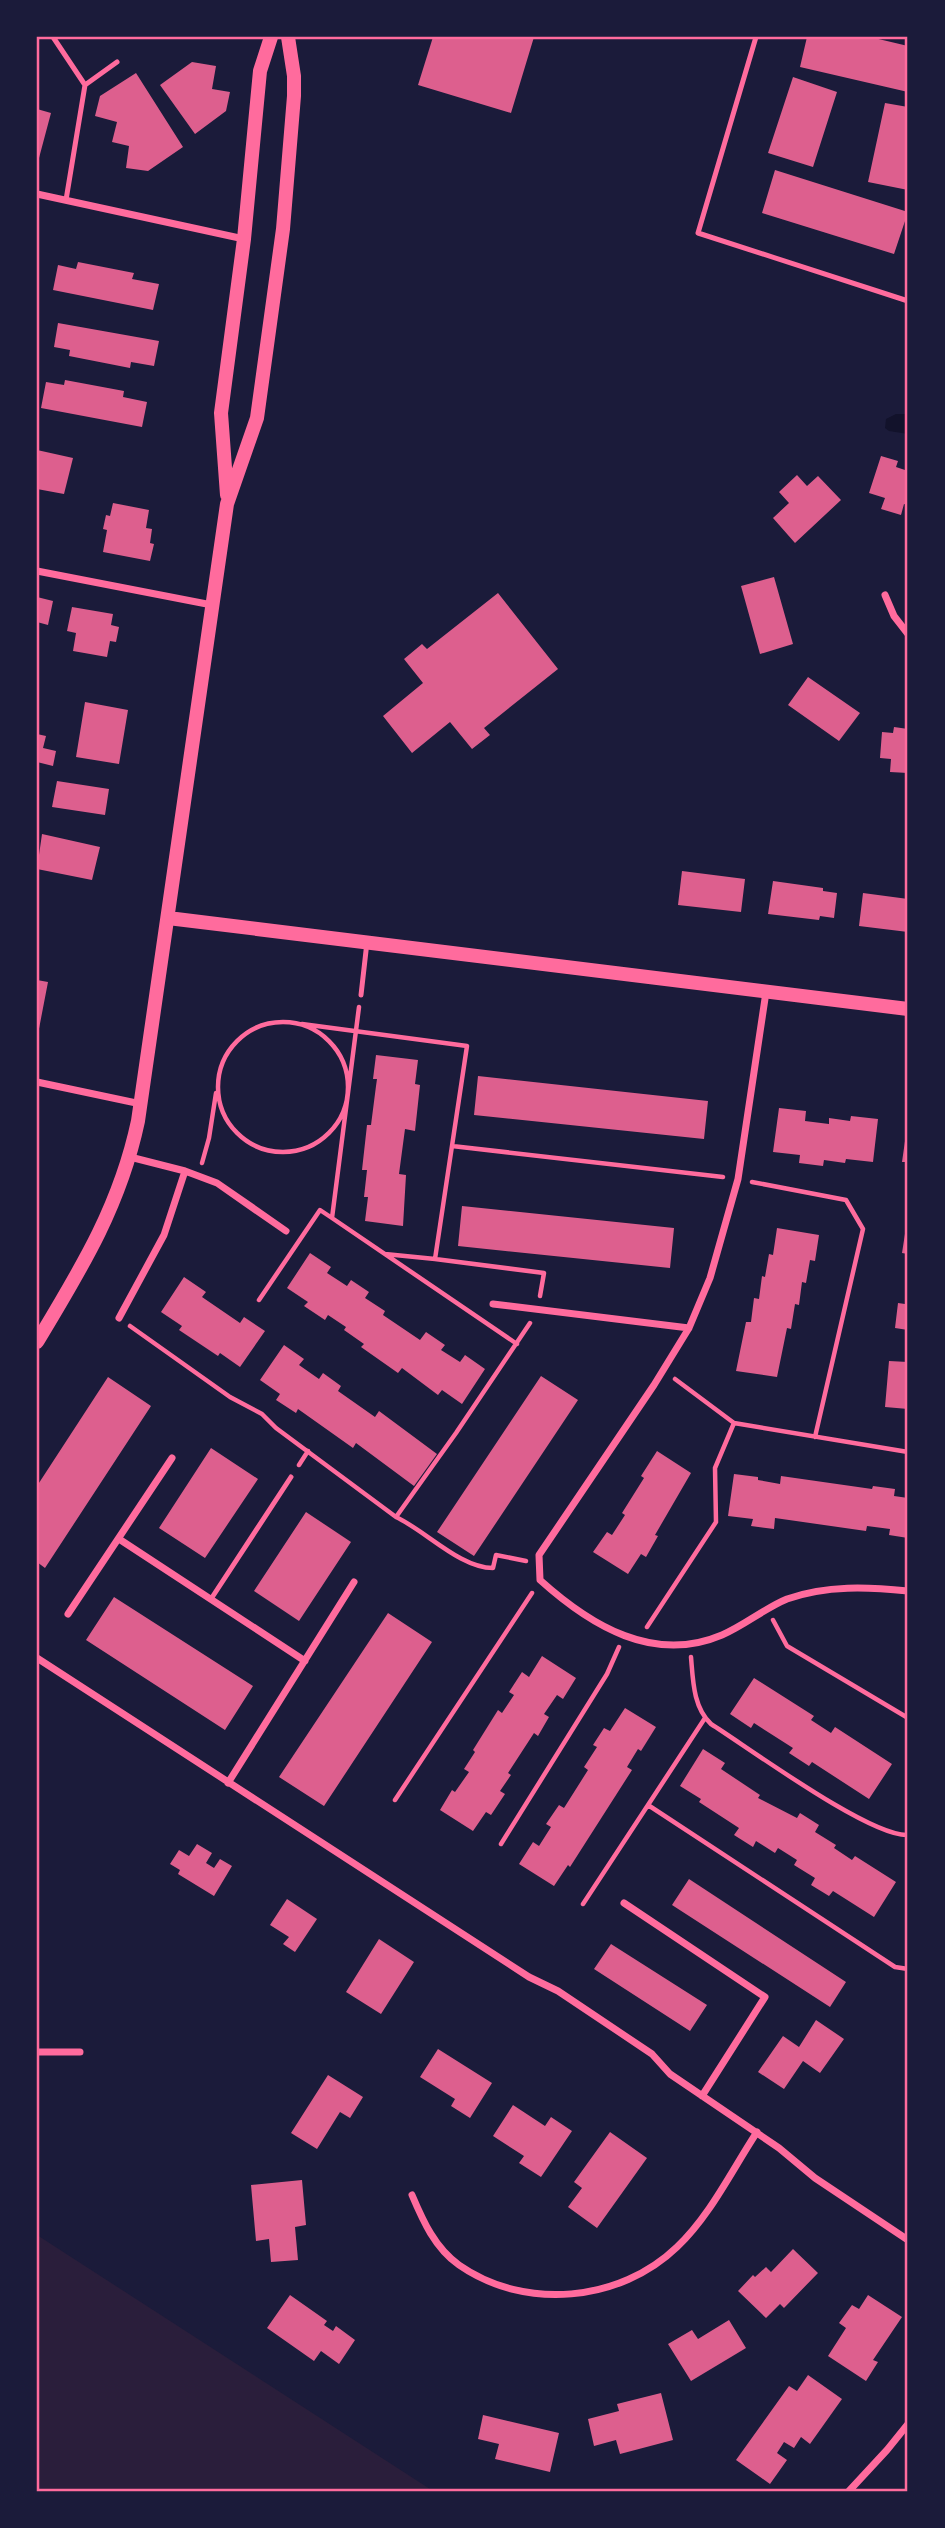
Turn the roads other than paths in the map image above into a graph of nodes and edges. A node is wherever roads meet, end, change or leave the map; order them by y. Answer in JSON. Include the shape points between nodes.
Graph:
{"nodes":[{"id":1,"x":53,"y":37,"type":"edge"},
{"id":2,"x":271,"y":37,"type":"edge"},
{"id":3,"x":288,"y":37,"type":"edge"},
{"id":4,"x":756,"y":37,"type":"edge"},
{"id":5,"x":117,"y":62,"type":"dead end"},
{"id":6,"x":85,"y":85,"type":"junction"},
{"id":7,"x":37,"y":194,"type":"edge"},
{"id":8,"x":66,"y":200,"type":"junction"},
{"id":9,"x":244,"y":239,"type":"junction"},
{"id":10,"x":908,"y":301,"type":"edge"},
{"id":11,"x":227,"y":504,"type":"junction"},
{"id":12,"x":37,"y":571,"type":"edge"},
{"id":13,"x":885,"y":595,"type":"dead end"},
{"id":14,"x":212,"y":605,"type":"junction"},
{"id":15,"x":908,"y":634,"type":"edge"},
{"id":16,"x":168,"y":918,"type":"junction"},
{"id":17,"x":367,"y":942,"type":"junction"},
{"id":18,"x":766,"y":992,"type":"junction"},
{"id":19,"x":361,"y":995,"type":"road end"},
{"id":20,"x":908,"y":1009,"type":"edge"},
{"id":21,"x":37,"y":1082,"type":"edge"},
{"id":22,"x":141,"y":1104,"type":"junction"},
{"id":23,"x":130,"y":1157,"type":"junction"},
{"id":24,"x":185,"y":1171,"type":"junction"},
{"id":25,"x":286,"y":1231,"type":"dead end"},
{"id":26,"x":494,"y":1304,"type":"dead end"},
{"id":27,"x":119,"y":1318,"type":"road end"},
{"id":28,"x":689,"y":1328,"type":"junction"},
{"id":29,"x":37,"y":1342,"type":"edge"},
{"id":30,"x":172,"y":1458,"type":"dead end"},
{"id":31,"x":291,"y":1477,"type":"dead end"},
{"id":32,"x":119,"y":1539,"type":"junction"},
{"id":33,"x":354,"y":1582,"type":"dead end"},
{"id":34,"x":908,"y":1591,"type":"edge"},
{"id":35,"x":211,"y":1599,"type":"junction"},
{"id":36,"x":68,"y":1614,"type":"dead end"},
{"id":37,"x":37,"y":1658,"type":"edge"},
{"id":38,"x":305,"y":1661,"type":"junction"},
{"id":39,"x":228,"y":1783,"type":"junction"},
{"id":40,"x":624,"y":1903,"type":"dead end"},
{"id":41,"x":37,"y":2052,"type":"edge"},
{"id":42,"x":80,"y":2052,"type":"dead end"},
{"id":43,"x":702,"y":2096,"type":"junction"},
{"id":44,"x":757,"y":2132,"type":"junction"},
{"id":45,"x":412,"y":2195,"type":"dead end"},
{"id":46,"x":908,"y":2240,"type":"edge"},
{"id":47,"x":908,"y":2424,"type":"edge"},
{"id":48,"x":849,"y":2491,"type":"edge"}],
"edges":[{"from":1,"to":6,"type":"lane"},
{"from":2,"to":9,"type":"main road","via":[[260,71]]},
{"from":3,"to":11,"type":"main road","via":[[294,96],[275,288],[257,418]]},
{"from":4,"to":10,"type":"lane","via":[[698,233]]},
{"from":5,"to":6,"type":"lane"},
{"from":6,"to":8,"type":"lane"},
{"from":7,"to":8,"type":"street"},
{"from":8,"to":9,"type":"street"},
{"from":9,"to":11,"type":"main road","via":[[221,413]]},
{"from":11,"to":14,"type":"main road"},
{"from":12,"to":14,"type":"street"},
{"from":13,"to":15,"type":"street"},
{"from":14,"to":16,"type":"main road"},
{"from":16,"to":17,"type":"main road"},
{"from":16,"to":22,"type":"main road"},
{"from":17,"to":18,"type":"main road"},
{"from":17,"to":19,"type":"lane"},
{"from":18,"to":20,"type":"main road"},
{"from":18,"to":28,"type":"street","via":[[738,1179],[710,1278]]},
{"from":21,"to":22,"type":"street"},
{"from":22,"to":23,"type":"main road"},
{"from":23,"to":24,"type":"street"},
{"from":23,"to":29,"type":"main road","via":[[102,1228]]},
{"from":24,"to":25,"type":"street","via":[[217,1183]]},
{"from":24,"to":27,"type":"street","via":[[164,1235]]},
{"from":26,"to":28,"type":"street"},
{"from":28,"to":34,"type":"street","via":[[539,1555],[540,1580],[562,1600],[623,1636],[661,1646],[690,1646],[722,1635],[786,1600],[825,1590],[863,1586]]},
{"from":30,"to":32,"type":"street"},
{"from":31,"to":35,"type":"lane"},
{"from":32,"to":35,"type":"street"},
{"from":32,"to":36,"type":"street"},
{"from":33,"to":38,"type":"street"},
{"from":35,"to":38,"type":"street"},
{"from":37,"to":39,"type":"street"},
{"from":38,"to":39,"type":"street"},
{"from":39,"to":43,"type":"street","via":[[529,1978],[558,1991],[652,2054],[670,2074]]},
{"from":40,"to":43,"type":"street","via":[[765,1997]]},
{"from":41,"to":42,"type":"street"},
{"from":43,"to":44,"type":"street"},
{"from":44,"to":45,"type":"street","via":[[700,2221],[677,2247],[624,2282],[592,2292],[525,2293],[492,2283],[458,2264],[439,2245]]},
{"from":44,"to":46,"type":"street","via":[[815,2178]]},
{"from":47,"to":48,"type":"street"}]}
